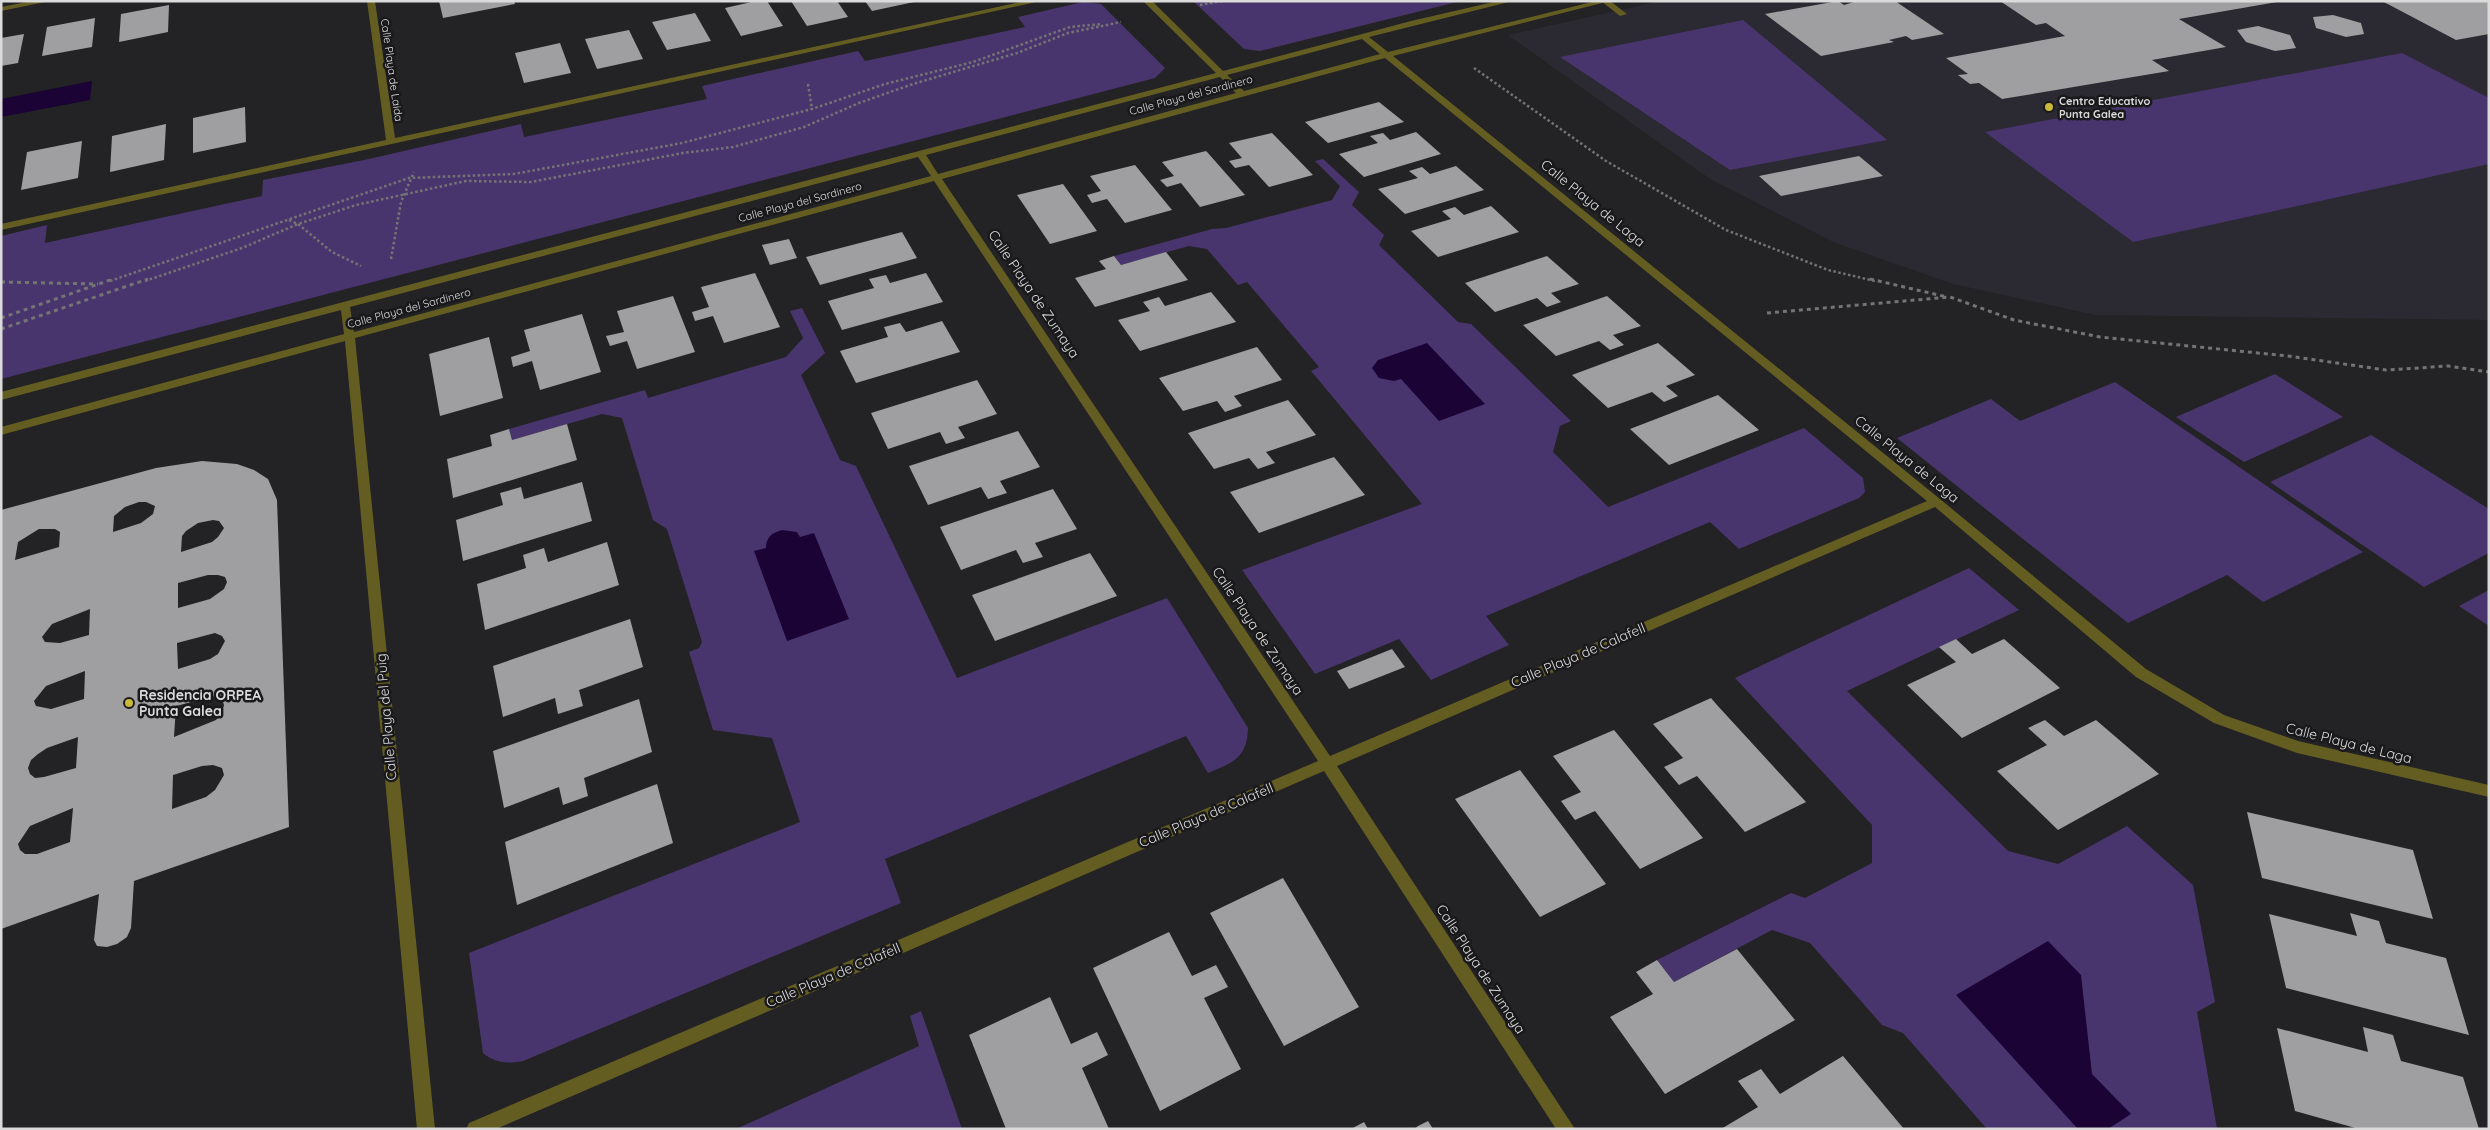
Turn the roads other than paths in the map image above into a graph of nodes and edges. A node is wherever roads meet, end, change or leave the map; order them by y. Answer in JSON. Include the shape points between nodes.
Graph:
{"nodes":[{"id":1,"x":46,"y":1,"type":"edge"},
{"id":2,"x":371,"y":1,"type":"edge"},
{"id":3,"x":1038,"y":1,"type":"edge"},
{"id":4,"x":1147,"y":1,"type":"edge"},
{"id":5,"x":1509,"y":1,"type":"edge"},
{"id":6,"x":1606,"y":1,"type":"edge"},
{"id":7,"x":1,"y":9,"type":"edge"},
{"id":8,"x":1622,"y":14,"type":"dead end"},
{"id":9,"x":1364,"y":37,"type":"junction"},
{"id":10,"x":1387,"y":55,"type":"junction"},
{"id":11,"x":1221,"y":74,"type":"junction"},
{"id":12,"x":1242,"y":94,"type":"junction"},
{"id":13,"x":391,"y":142,"type":"junction"},
{"id":14,"x":920,"y":153,"type":"junction"},
{"id":15,"x":937,"y":177,"type":"junction"},
{"id":16,"x":1,"y":227,"type":"edge"},
{"id":17,"x":345,"y":305,"type":"junction"},
{"id":18,"x":350,"y":337,"type":"junction"},
{"id":19,"x":1,"y":396,"type":"edge"},
{"id":20,"x":1,"y":431,"type":"edge"},
{"id":21,"x":1936,"y":502,"type":"junction"},
{"id":22,"x":1327,"y":763,"type":"junction"},
{"id":23,"x":2489,"y":792,"type":"edge"},
{"id":24,"x":426,"y":1129,"type":"edge"},
{"id":25,"x":475,"y":1129,"type":"edge"},
{"id":26,"x":1566,"y":1129,"type":"edge"}],
"edges":[{"from":1,"to":7,"type":"street"},
{"from":2,"to":13,"type":"street","name":"Calle Playa de Laida"},
{"from":3,"to":13,"type":"street"},
{"from":4,"to":11,"type":"street"},
{"from":5,"to":9,"type":"street","name":"Calle Playa del Sardinero"},
{"from":6,"to":8,"type":"street"},
{"from":6,"to":10,"type":"street","name":"Calle Playa del Sardinero"},
{"from":9,"to":10,"type":"street","name":"Calle Playa de Laga"},
{"from":9,"to":11,"type":"street","name":"Calle Playa del Sardinero"},
{"from":10,"to":12,"type":"street","name":"Calle Playa del Sardinero"},
{"from":10,"to":21,"type":"street","name":"Calle Playa de Laga"},
{"from":11,"to":12,"type":"street"},
{"from":11,"to":14,"type":"street","name":"Calle Playa del Sardinero"},
{"from":12,"to":15,"type":"street","name":"Calle Playa del Sardinero"},
{"from":13,"to":16,"type":"street"},
{"from":14,"to":15,"type":"street","name":"Calle Playa de Zumaya"},
{"from":14,"to":17,"type":"street","name":"Calle Playa del Sardinero"},
{"from":15,"to":18,"type":"street","name":"Calle Playa del Sardinero"},
{"from":15,"to":22,"type":"street","name":"Calle Playa de Zumaya"},
{"from":17,"to":18,"type":"street","name":"Calle Playa del Puig"},
{"from":17,"to":19,"type":"street","name":"Calle Playa del Sardinero"},
{"from":18,"to":20,"type":"street","name":"Calle Playa del Sardinero"},
{"from":18,"to":24,"type":"street","name":"Calle Playa del Puig"},
{"from":21,"to":22,"type":"street","name":"Calle Playa de Calafell"},
{"from":21,"to":23,"type":"street","name":"Calle Playa de Laga","via":[[2141,673],[2219,719],[2297,748]]},
{"from":22,"to":25,"type":"street","name":"Calle Playa de Calafell"},
{"from":22,"to":26,"type":"street","name":"Calle Playa de Zumaya"}]}
